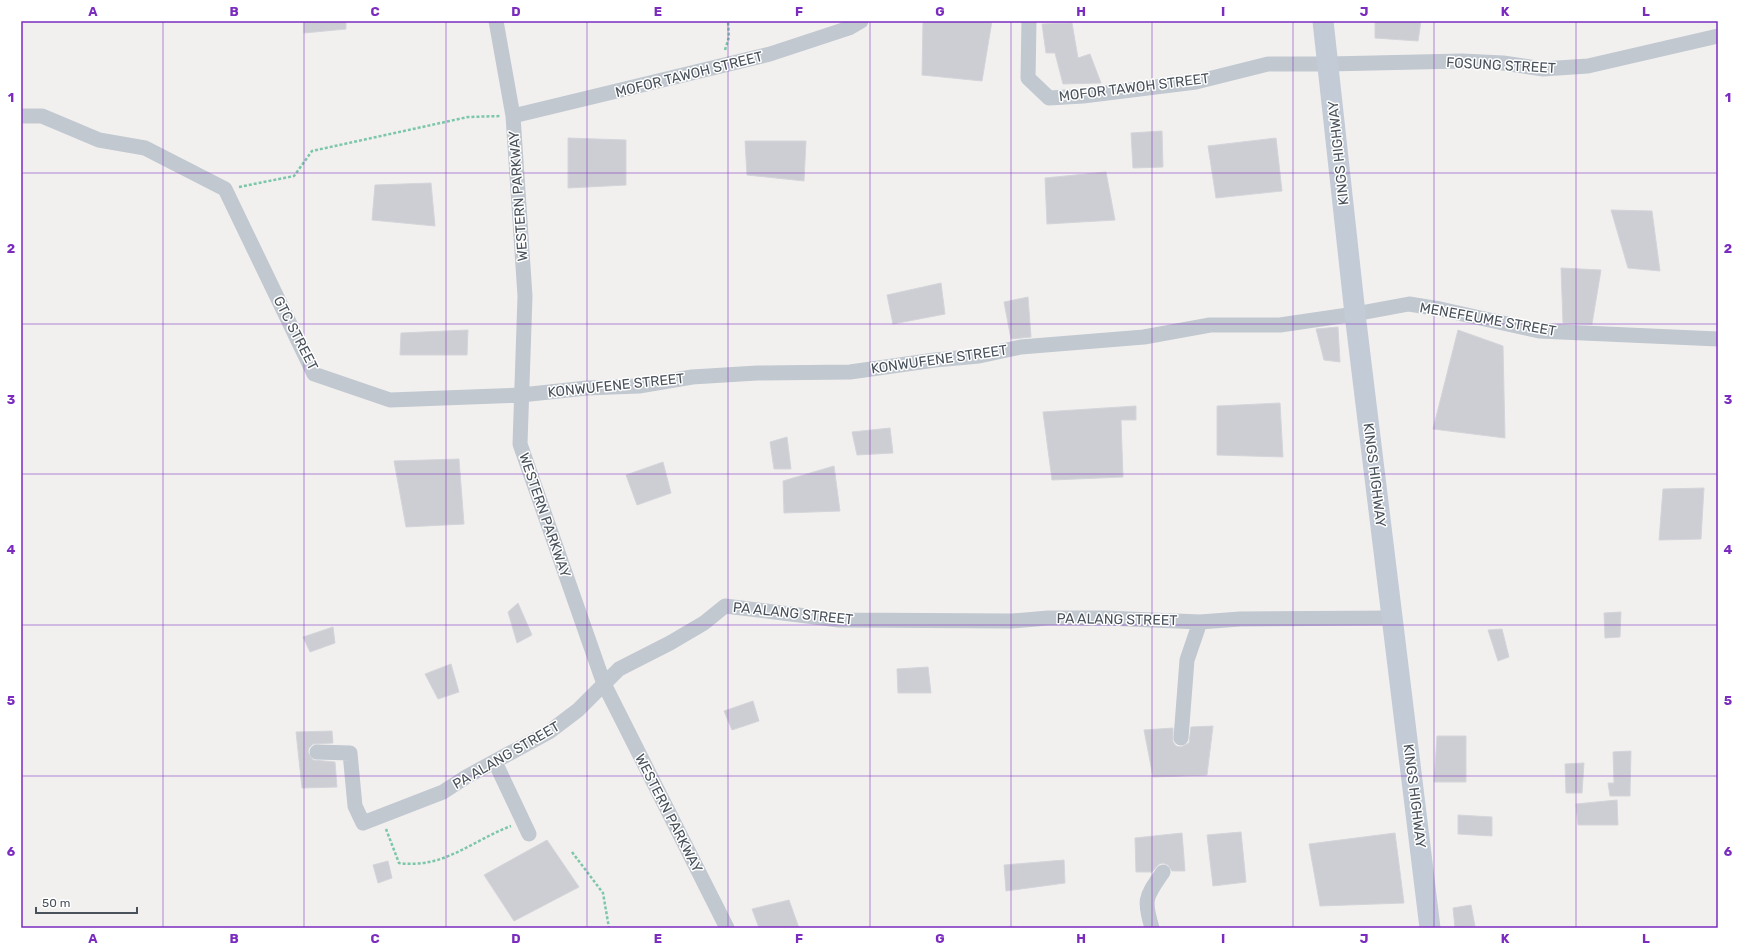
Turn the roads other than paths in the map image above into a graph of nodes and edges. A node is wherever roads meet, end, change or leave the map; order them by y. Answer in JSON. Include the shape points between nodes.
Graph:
{"nodes":[{"id":1,"x":496,"y":21,"type":"edge"},
{"id":2,"x":860,"y":21,"type":"edge"},
{"id":3,"x":1029,"y":21,"type":"edge"},
{"id":4,"x":1323,"y":21,"type":"edge"},
{"id":5,"x":1718,"y":36,"type":"edge"},
{"id":6,"x":1329,"y":64,"type":"junction"},
{"id":7,"x":21,"y":116,"type":"edge"},
{"id":8,"x":513,"y":116,"type":"junction"},
{"id":9,"x":1355,"y":314,"type":"junction"},
{"id":10,"x":1718,"y":339,"type":"edge"},
{"id":11,"x":522,"y":395,"type":"junction"},
{"id":12,"x":1393,"y":618,"type":"junction"},
{"id":13,"x":1200,"y":622,"type":"junction"},
{"id":14,"x":604,"y":684,"type":"junction"},
{"id":15,"x":1181,"y":738,"type":"dead end"},
{"id":16,"x":317,"y":752,"type":"dead end"},
{"id":17,"x":495,"y":762,"type":"junction"},
{"id":18,"x":526,"y":828,"type":"road end"},
{"id":19,"x":1163,"y":872,"type":"dead end"},
{"id":20,"x":727,"y":928,"type":"edge"},
{"id":21,"x":1152,"y":928,"type":"edge"},
{"id":22,"x":1430,"y":928,"type":"edge"}],
"edges":[{"from":1,"to":8,"type":"street","name":"WESTERN PARKWAY"},
{"from":2,"to":8,"type":"street","name":"MOFOR TAWOH STREET","via":[[849,28],[770,54]]},
{"from":3,"to":6,"type":"street","name":"MOFOR TAWOH STREET","via":[[1028,78],[1049,98],[1196,82],[1268,64]]},
{"from":4,"to":6,"type":"street","name":"KINGS HIGHWAY"},
{"from":5,"to":6,"type":"street","name":"FOSUNG STREET","via":[[1588,66],[1543,69],[1503,63],[1462,61]]},
{"from":6,"to":9,"type":"street","name":"KINGS HIGHWAY"},
{"from":7,"to":11,"type":"street","name":"GTC STREET","via":[[42,116],[99,140],[145,148],[225,190],[314,374],[390,400]]},
{"from":8,"to":11,"type":"street","name":"WESTERN PARKWAY","via":[[525,296]]},
{"from":9,"to":10,"type":"street","name":"MENEFEUME STREET","via":[[1409,304],[1539,331]]},
{"from":9,"to":11,"type":"street","name":"KONWUFENE STREET","via":[[1280,325],[1210,325],[1144,337],[1021,347],[979,356],[850,372],[692,377],[640,386],[587,388]]},
{"from":9,"to":12,"type":"street","name":"KINGS HIGHWAY"},
{"from":11,"to":14,"type":"street","name":"WESTERN PARKWAY","via":[[520,444]]},
{"from":12,"to":13,"type":"street","name":"PA ALANG STREET","via":[[1240,619]]},
{"from":12,"to":22,"type":"street","name":"KINGS HIGHWAY"},
{"from":13,"to":14,"type":"street","name":"PA ALANG STREET","via":[[1105,618],[1012,621],[839,620],[725,606],[704,623],[619,669]]},
{"from":13,"to":15,"type":"street","via":[[1187,660]]},
{"from":14,"to":17,"type":"street","name":"PA ALANG STREET","via":[[578,710],[549,732]]},
{"from":14,"to":20,"type":"street","name":"WESTERN PARKWAY"},
{"from":16,"to":17,"type":"street","name":"PA ALANG STREET","via":[[350,754],[355,806],[363,823],[443,792]]},
{"from":17,"to":18,"type":"street"},
{"from":19,"to":21,"type":"street","via":[[1149,892],[1147,900],[1146,908]]}]}
